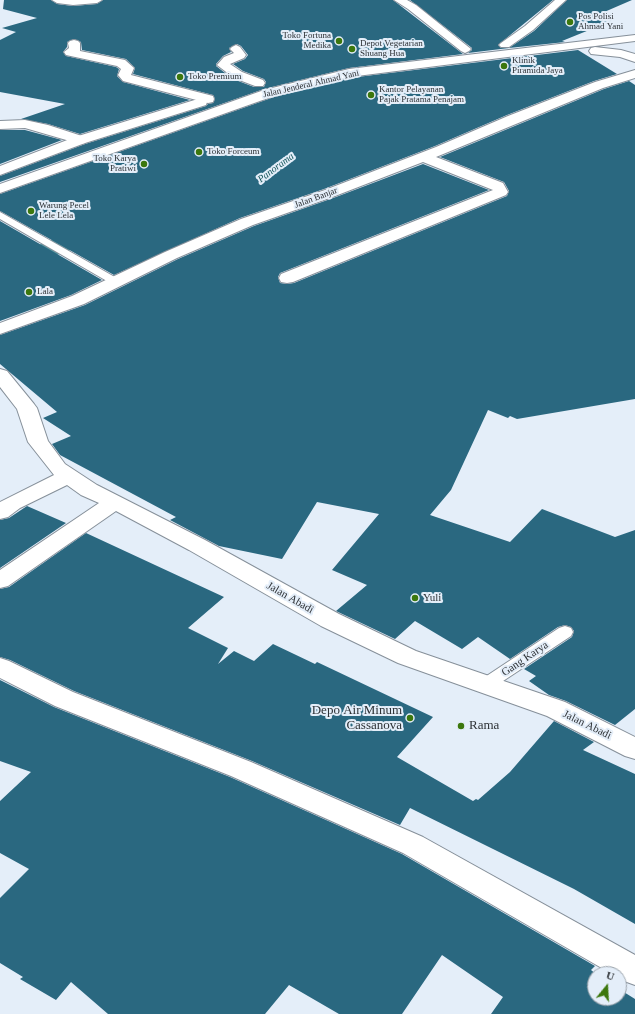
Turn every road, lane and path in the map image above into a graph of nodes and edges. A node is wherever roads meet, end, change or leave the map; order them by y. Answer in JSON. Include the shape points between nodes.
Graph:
{"nodes":[{"id":1,"x":57,"y":0,"type":"edge"},
{"id":2,"x":97,"y":0,"type":"edge"},
{"id":3,"x":399,"y":0,"type":"edge"},
{"id":4,"x":561,"y":0,"type":"edge"},
{"id":5,"x":635,"y":31,"type":"edge"},
{"id":6,"x":568,"y":38,"type":"junction"},
{"id":7,"x":635,"y":38,"type":"edge"},
{"id":8,"x":611,"y":42,"type":"junction"},
{"id":9,"x":74,"y":43,"type":"dead end"},
{"id":10,"x":505,"y":45,"type":"junction"},
{"id":11,"x":635,"y":46,"type":"edge"},
{"id":12,"x":236,"y":49,"type":"dead end"},
{"id":13,"x":465,"y":49,"type":"junction"},
{"id":14,"x":554,"y":49,"type":"junction"},
{"id":15,"x":635,"y":58,"type":"edge"},
{"id":16,"x":635,"y":74,"type":"edge"},
{"id":17,"x":288,"y":76,"type":"dead end"},
{"id":18,"x":273,"y":80,"type":"dead end"},
{"id":19,"x":260,"y":83,"type":"junction"},
{"id":20,"x":238,"y":89,"type":"dead end"},
{"id":21,"x":212,"y":98,"type":"junction"},
{"id":22,"x":231,"y":106,"type":"junction"},
{"id":23,"x":0,"y":125,"type":"edge"},
{"id":24,"x":80,"y":140,"type":"junction"},
{"id":25,"x":423,"y":157,"type":"junction"},
{"id":26,"x":0,"y":171,"type":"edge"},
{"id":27,"x":0,"y":189,"type":"edge"},
{"id":28,"x":0,"y":214,"type":"edge"},
{"id":29,"x":287,"y":278,"type":"dead end"},
{"id":30,"x":116,"y":282,"type":"junction"},
{"id":31,"x":0,"y":329,"type":"edge"},
{"id":32,"x":0,"y":375,"type":"edge"},
{"id":33,"x":68,"y":476,"type":"junction"},
{"id":34,"x":115,"y":502,"type":"junction"},
{"id":35,"x":0,"y":512,"type":"edge"},
{"id":36,"x":0,"y":581,"type":"edge"},
{"id":37,"x":565,"y":632,"type":"dead end"},
{"id":38,"x":0,"y":667,"type":"edge"},
{"id":39,"x":485,"y":685,"type":"junction"},
{"id":40,"x":635,"y":749,"type":"edge"},
{"id":41,"x":635,"y":971,"type":"edge"}],
"edges":[{"from":1,"to":2,"type":"street"},
{"from":3,"to":13,"type":"street","via":[[412,7]]},
{"from":4,"to":10,"type":"street"},
{"from":5,"to":6,"type":"street","name":"Jalan Jenderal Ahmad Yani"},
{"from":6,"to":8,"type":"street"},
{"from":6,"to":10,"type":"street","name":"Jalan Jenderal Ahmad Yani"},
{"from":7,"to":8,"type":"street","name":"Jalan Jenderal Ahmad Yani"},
{"from":8,"to":11,"type":"street"},
{"from":8,"to":14,"type":"street","name":"Jalan Jenderal Ahmad Yani"},
{"from":9,"to":21,"type":"street","via":[[75,48],[70,52],[121,63],[128,68],[124,75],[127,78]]},
{"from":10,"to":13,"type":"street","name":"Jalan Jenderal Ahmad Yani"},
{"from":12,"to":19,"type":"street","via":[[240,55],[223,65],[238,75]]},
{"from":13,"to":17,"type":"street","name":"Jalan Jenderal Ahmad Yani","via":[[349,63]]},
{"from":14,"to":15,"type":"street","via":[[602,52]]},
{"from":14,"to":22,"type":"street","name":"Jalan Jenderal Ahmad Yani","via":[[349,73],[268,93]]},
{"from":16,"to":25,"type":"street","name":"Jalan Banjar","via":[[513,118]]},
{"from":18,"to":19,"type":"street","name":"Jalan Jenderal Ahmad Yani"},
{"from":19,"to":20,"type":"street","name":"Jalan Jenderal Ahmad Yani"},
{"from":21,"to":22,"type":"street"},
{"from":21,"to":24,"type":"street"},
{"from":22,"to":27,"type":"street","name":"Jalan Jenderal Ahmad Yani"},
{"from":23,"to":24,"type":"street","via":[[24,124]]},
{"from":24,"to":26,"type":"street"},
{"from":25,"to":29,"type":"street","via":[[498,186],[501,192]]},
{"from":25,"to":30,"type":"street","name":"Jalan Banjar","via":[[247,222]]},
{"from":28,"to":30,"type":"lane"},
{"from":30,"to":31,"type":"street","name":"Jalan Banjar","via":[[78,300]]},
{"from":32,"to":33,"type":"street","name":"Jalan Abadi","via":[[27,408],[38,442],[58,468]]},
{"from":33,"to":34,"type":"street","name":"Jalan Abadi","via":[[89,490]]},
{"from":33,"to":35,"type":"street","via":[[12,503]]},
{"from":34,"to":36,"type":"street"},
{"from":34,"to":39,"type":"street","name":"Jalan Abadi","via":[[330,620],[407,657]]},
{"from":37,"to":39,"type":"lane","name":"Gang Karya"},
{"from":38,"to":41,"type":"street","via":[[64,699],[241,770],[413,845]]},
{"from":39,"to":40,"type":"street","name":"Jalan Abadi","via":[[556,710]]}]}
